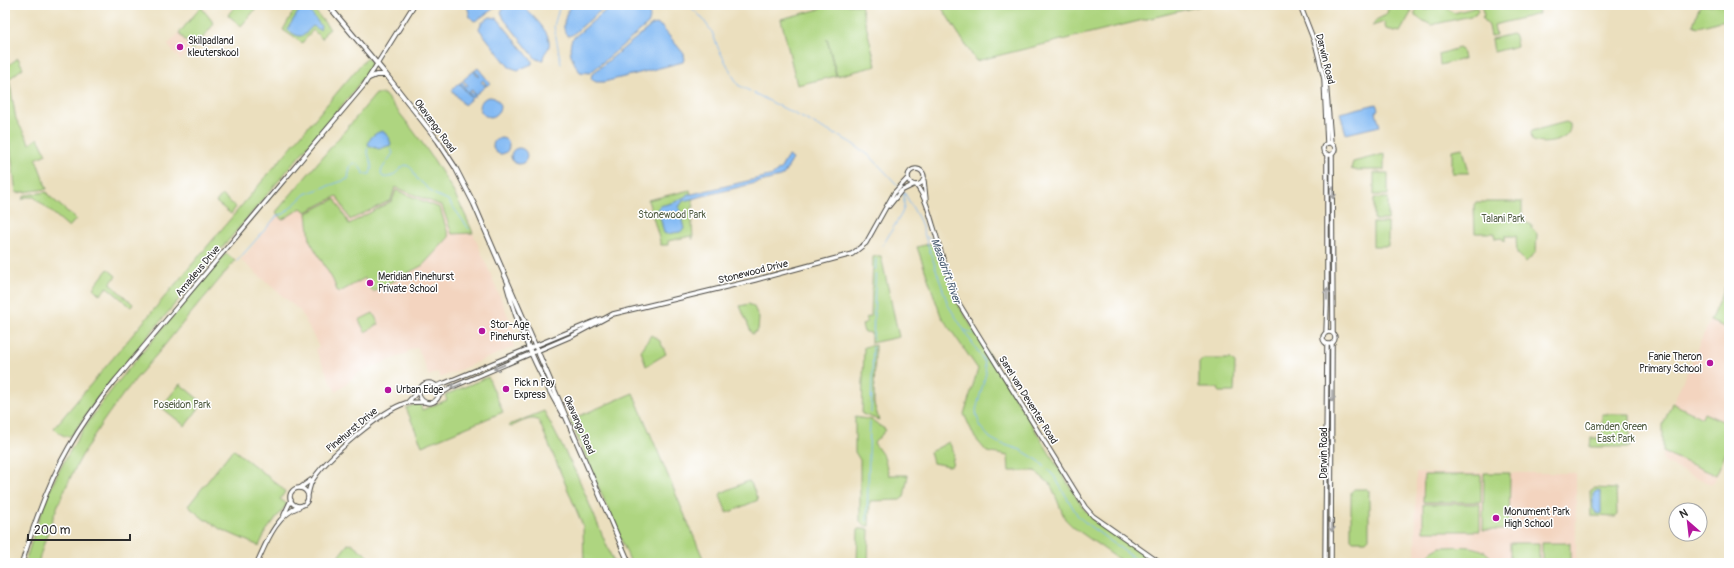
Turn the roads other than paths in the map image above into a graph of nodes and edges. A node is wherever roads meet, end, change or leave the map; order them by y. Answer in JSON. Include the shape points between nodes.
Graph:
{"nodes":[{"id":1,"x":328,"y":5,"type":"edge"},
{"id":2,"x":414,"y":5,"type":"edge"},
{"id":3,"x":1301,"y":5,"type":"edge"},
{"id":4,"x":378,"y":65,"type":"junction"},
{"id":5,"x":386,"y":75,"type":"junction"},
{"id":6,"x":369,"y":78,"type":"junction"},
{"id":7,"x":1329,"y":143,"type":"junction"},
{"id":8,"x":1327,"y":154,"type":"junction"},
{"id":9,"x":1332,"y":154,"type":"junction"},
{"id":10,"x":908,"y":178,"type":"junction"},
{"id":11,"x":924,"y":180,"type":"junction"},
{"id":12,"x":915,"y":185,"type":"junction"},
{"id":13,"x":904,"y":187,"type":"junction"},
{"id":14,"x":929,"y":211,"type":"junction"},
{"id":15,"x":504,"y":272,"type":"junction"},
{"id":16,"x":603,"y":318,"type":"junction"},
{"id":17,"x":1326,"y":333,"type":"junction"},
{"id":18,"x":1333,"y":333,"type":"junction"},
{"id":19,"x":1332,"y":343,"type":"junction"},
{"id":20,"x":1327,"y":344,"type":"junction"},
{"id":21,"x":535,"y":345,"type":"junction"},
{"id":22,"x":529,"y":348,"type":"junction"},
{"id":23,"x":537,"y":351,"type":"junction"},
{"id":24,"x":532,"y":353,"type":"junction"},
{"id":25,"x":436,"y":386,"type":"junction"},
{"id":26,"x":420,"y":390,"type":"junction"},
{"id":27,"x":439,"y":395,"type":"junction"},
{"id":28,"x":424,"y":402,"type":"junction"},
{"id":29,"x":406,"y":403,"type":"junction"},
{"id":30,"x":314,"y":478,"type":"junction"},
{"id":31,"x":299,"y":488,"type":"junction"},
{"id":32,"x":308,"y":495,"type":"junction"},
{"id":33,"x":291,"y":500,"type":"junction"},
{"id":34,"x":301,"y":506,"type":"junction"},
{"id":35,"x":284,"y":516,"type":"junction"},
{"id":36,"x":22,"y":563,"type":"edge"},
{"id":37,"x":257,"y":563,"type":"edge"},
{"id":38,"x":628,"y":563,"type":"edge"},
{"id":39,"x":1160,"y":563,"type":"edge"},
{"id":40,"x":1325,"y":563,"type":"edge"},
{"id":41,"x":1331,"y":563,"type":"edge"}],
"edges":[{"from":1,"to":4,"type":"main road","name":"Okavango Road"},
{"from":2,"to":4,"type":"street","name":"Amadeus Drive"},
{"from":3,"to":7,"type":"street","name":"Darwin Road","via":[[1316,46],[1324,79]]},
{"from":4,"to":5,"type":"main road","name":"Okavango Road"},
{"from":4,"to":6,"type":"street","name":"Amadeus Drive"},
{"from":5,"to":6,"type":"main road"},
{"from":5,"to":15,"type":"main road","name":"Okavango Road","via":[[430,130],[455,167]]},
{"from":6,"to":36,"type":"street","name":"Amadeus Drive","via":[[97,404],[59,464]]},
{"from":7,"to":8,"type":"street","via":[[1323,149]]},
{"from":7,"to":9,"type":"street","via":[[1336,148]]},
{"from":8,"to":9,"type":"street"},
{"from":17,"to":8,"type":"street","one_way":true},
{"from":9,"to":18,"type":"street","one_way":true},
{"from":10,"to":11,"type":"street","via":[[910,172],[917,168],[924,172]]},
{"from":10,"to":12,"type":"street"},
{"from":10,"to":13,"type":"street","name":"Stonewood Drive"},
{"from":11,"to":12,"type":"street","via":[[921,184]]},
{"from":11,"to":14,"type":"street","name":"Sarel van Deventer Road"},
{"from":12,"to":13,"type":"street","name":"Stonewood Drive"},
{"from":12,"to":14,"type":"street","name":"Sarel van Deventer Road"},
{"from":13,"to":16,"type":"street","name":"Stonewood Drive","via":[[898,192],[866,243],[852,254]]},
{"from":14,"to":39,"type":"street","name":"Sarel van Deventer Road","via":[[958,302],[1085,507],[1093,516]]},
{"from":15,"to":21,"type":"main road","name":"Okavango Road"},
{"from":15,"to":22,"type":"main road","name":"Okavango Road"},
{"from":16,"to":21,"type":"street","name":"Stonewood Drive"},
{"from":16,"to":23,"type":"street","name":"Stonewood Drive","via":[[572,336]]},
{"from":17,"to":18,"type":"street"},
{"from":17,"to":20,"type":"street","via":[[1323,340]]},
{"from":18,"to":19,"type":"street","via":[[1335,337]]},
{"from":19,"to":20,"type":"street"},
{"from":19,"to":41,"type":"street","name":"Darwin Road","one_way":true},
{"from":20,"to":40,"type":"street","name":"Darwin Road"},
{"from":21,"to":22,"type":"street"},
{"from":21,"to":23,"type":"main road","name":"Okavango Road"},
{"from":22,"to":24,"type":"main road","name":"Okavango Road"},
{"from":22,"to":25,"type":"street"},
{"from":23,"to":24,"type":"street"},
{"from":23,"to":38,"type":"main road","name":"Okavango Road"},
{"from":24,"to":27,"type":"street","one_way":true},
{"from":24,"to":38,"type":"main road","name":"Okavango Road","via":[[571,432]]},
{"from":25,"to":26,"type":"street","via":[[427,383]]},
{"from":25,"to":27,"type":"street"},
{"from":26,"to":28,"type":"street","via":[[420,397]]},
{"from":26,"to":29,"type":"street","name":"Pinehurst Drive"},
{"from":27,"to":28,"type":"street","via":[[434,402]]},
{"from":28,"to":29,"type":"street","name":"Pinehurst Drive"},
{"from":29,"to":30,"type":"street","name":"Pinehurst Drive","via":[[378,418],[329,460]]},
{"from":30,"to":31,"type":"street","name":"Pinehurst Drive"},
{"from":30,"to":32,"type":"street","name":"Pinehurst Drive"},
{"from":31,"to":32,"type":"street","via":[[305,490]]},
{"from":31,"to":33,"type":"street","via":[[291,492]]},
{"from":32,"to":34,"type":"street","via":[[306,503]]},
{"from":33,"to":34,"type":"street","via":[[295,505]]},
{"from":33,"to":35,"type":"street"},
{"from":34,"to":35,"type":"street"},
{"from":35,"to":37,"type":"street","via":[[269,536]]}]}
